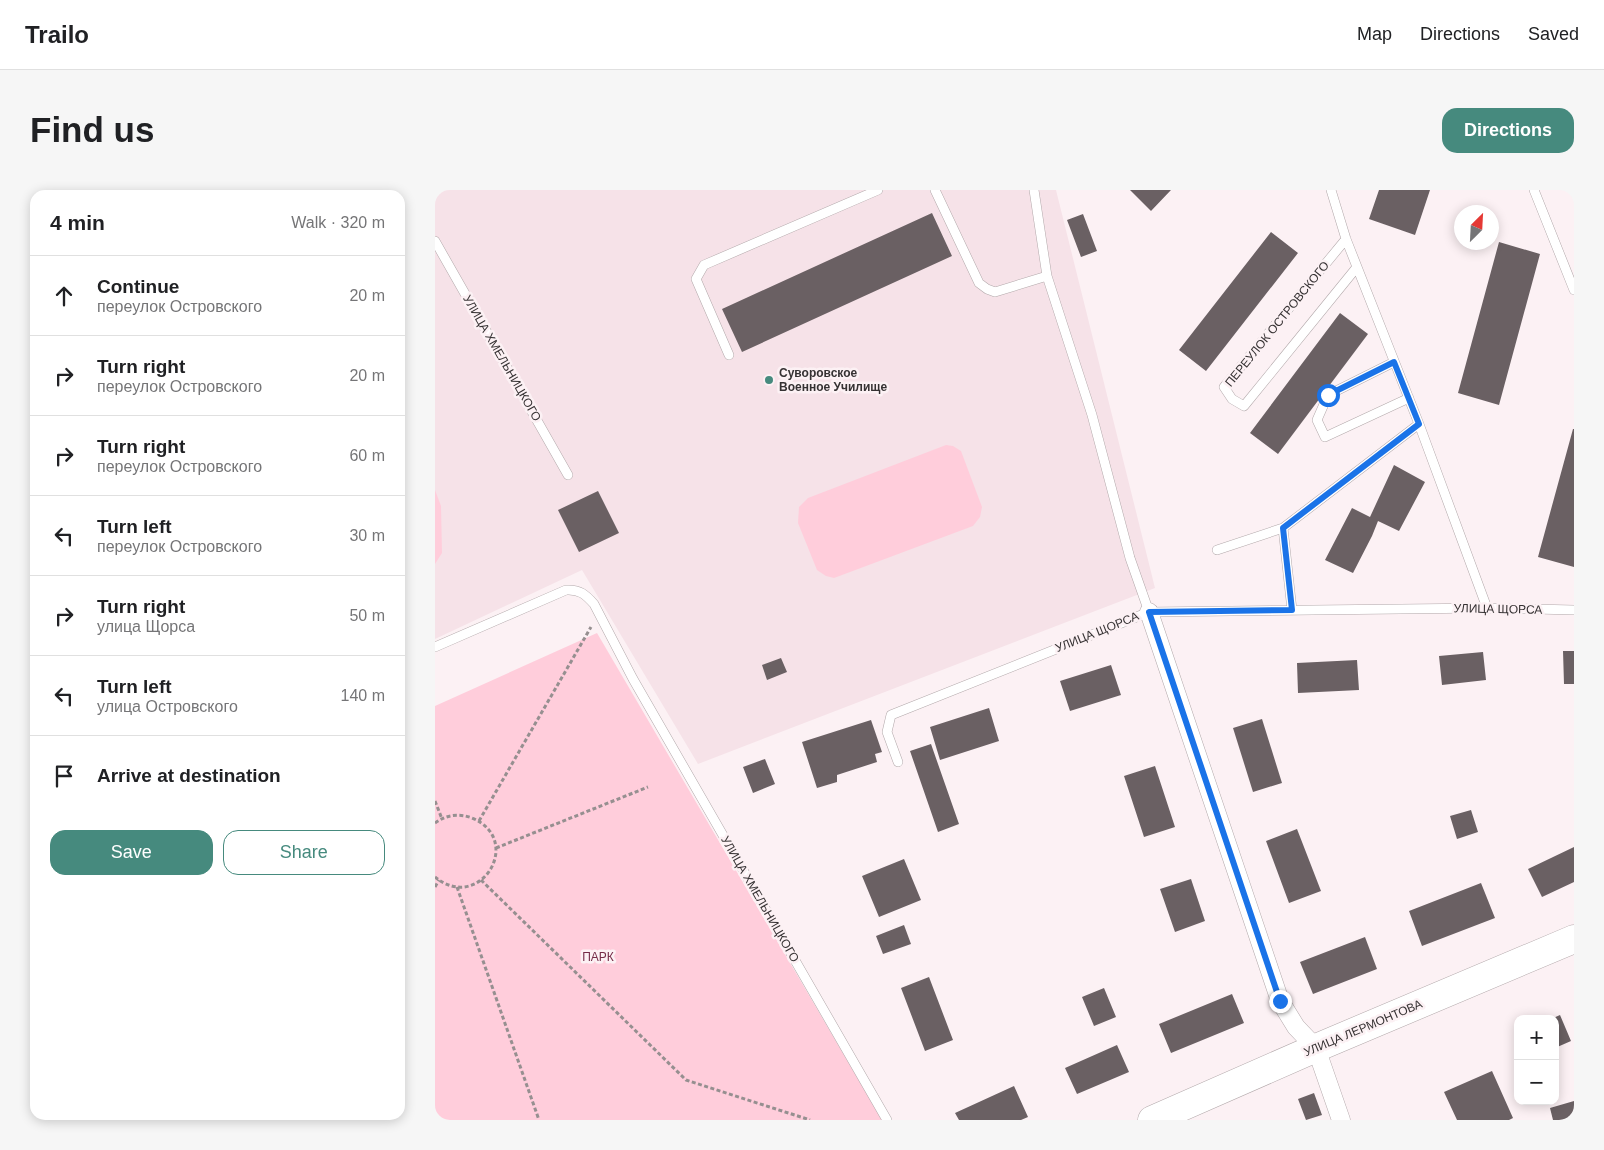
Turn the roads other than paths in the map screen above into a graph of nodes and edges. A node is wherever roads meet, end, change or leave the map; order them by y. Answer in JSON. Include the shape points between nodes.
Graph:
{"nodes":[{"id":1,"x":878,"y":190,"type":"edge"},
{"id":2,"x":935,"y":190,"type":"edge"},
{"id":3,"x":1034,"y":190,"type":"edge"},
{"id":4,"x":1331,"y":190,"type":"edge"},
{"id":5,"x":1534,"y":190,"type":"edge"},
{"id":6,"x":1345,"y":239,"type":"junction"},
{"id":7,"x":435,"y":241,"type":"edge"},
{"id":8,"x":1357,"y":267,"type":"junction"},
{"id":9,"x":1047,"y":276,"type":"junction"},
{"id":10,"x":1574,"y":290,"type":"edge"},
{"id":11,"x":729,"y":355,"type":"dead end"},
{"id":12,"x":1394,"y":362,"type":"junction"},
{"id":13,"x":1409,"y":398,"type":"junction"},
{"id":14,"x":1419,"y":424,"type":"junction"},
{"id":15,"x":568,"y":475,"type":"dead end"},
{"id":16,"x":1283,"y":528,"type":"junction"},
{"id":17,"x":1217,"y":550,"type":"dead end"},
{"id":18,"x":1487,"y":608,"type":"junction"},
{"id":19,"x":1292,"y":610,"type":"junction"},
{"id":20,"x":1574,"y":610,"type":"edge"},
{"id":21,"x":1149,"y":612,"type":"junction"},
{"id":22,"x":435,"y":647,"type":"edge"},
{"id":23,"x":898,"y":762,"type":"dead end"},
{"id":24,"x":1574,"y":939,"type":"edge"},
{"id":25,"x":1316,"y":1048,"type":"junction"},
{"id":26,"x":887,"y":1120,"type":"edge"},
{"id":27,"x":1152,"y":1120,"type":"edge"},
{"id":28,"x":1341,"y":1120,"type":"edge"}],
"edges":[{"from":1,"to":11,"type":"lane","via":[[704,265],[696,279]]},
{"from":2,"to":9,"type":"lane","via":[[979,283],[995,292]]},
{"from":3,"to":9,"type":"lane"},
{"from":4,"to":6,"type":"lane"},
{"from":5,"to":10,"type":"lane"},
{"from":6,"to":8,"type":"lane"},
{"from":6,"to":8,"type":"lane","name":"ПЕРЕУЛОК ОСТРОВСКОГО","via":[[1224,387],[1232,399],[1244,406]]},
{"from":7,"to":15,"type":"lane","name":"УЛИЦА ХМЕЛЬНИЦКОГО"},
{"from":8,"to":12,"type":"lane"},
{"from":9,"to":21,"type":"lane","via":[[1092,415],[1130,558]]},
{"from":12,"to":13,"type":"lane"},
{"from":12,"to":13,"type":"lane","via":[[1328,395],[1317,420],[1325,436]]},
{"from":13,"to":14,"type":"lane"},
{"from":14,"to":16,"type":"lane"},
{"from":14,"to":18,"type":"lane"},
{"from":16,"to":17,"type":"lane"},
{"from":16,"to":19,"type":"lane"},
{"from":18,"to":19,"type":"lane","name":"УЛИЦА ЩОРСА"},
{"from":18,"to":20,"type":"lane","name":"УЛИЦА ЩОРСА"},
{"from":19,"to":21,"type":"lane","name":"УЛИЦА ЩОРСА"},
{"from":21,"to":23,"type":"lane","name":"УЛИЦА ЩОРСА","via":[[891,715],[887,732]]},
{"from":21,"to":25,"type":"street","via":[[1280,1001],[1296,1027]]},
{"from":22,"to":26,"type":"lane","name":"УЛИЦА ХМЕЛЬНИЦКОГО","via":[[566,590],[575,589],[585,594],[594,604],[633,679]]},
{"from":24,"to":25,"type":"main road","name":"УЛИЦА ЛЕРМОНТОВА"},
{"from":25,"to":27,"type":"main road","name":"УЛИЦА ЛЕРМОНТОВА"},
{"from":25,"to":28,"type":"street"}]}
